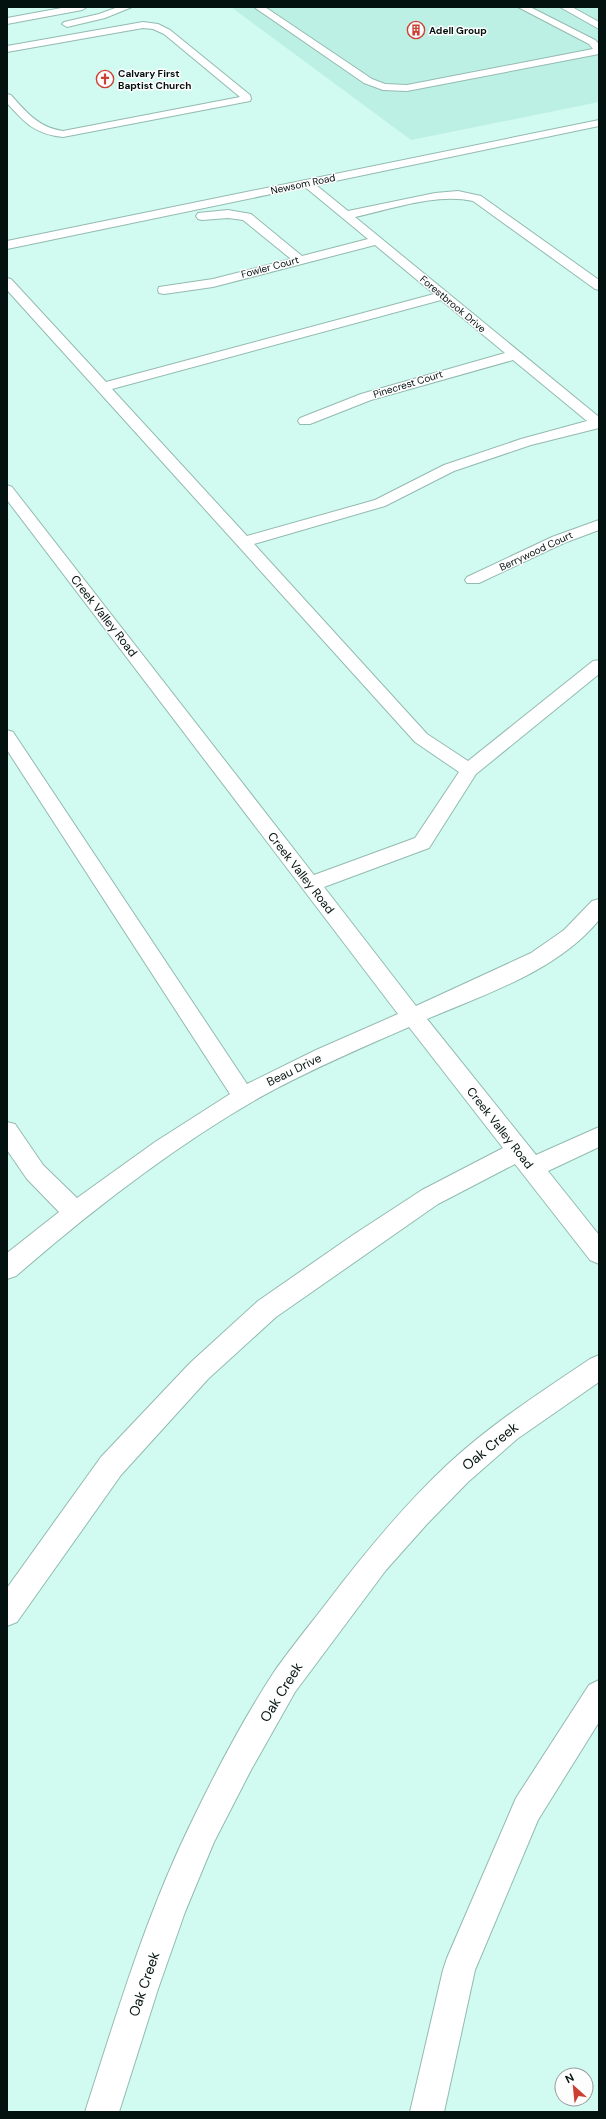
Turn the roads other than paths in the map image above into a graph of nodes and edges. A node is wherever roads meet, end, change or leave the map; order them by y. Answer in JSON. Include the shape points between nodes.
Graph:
{"nodes":[{"id":1,"x":82,"y":7,"type":"edge"},
{"id":2,"x":127,"y":7,"type":"edge"},
{"id":3,"x":259,"y":7,"type":"edge"},
{"id":4,"x":523,"y":7,"type":"edge"},
{"id":5,"x":565,"y":7,"type":"edge"},
{"id":6,"x":19,"y":19,"type":"junction"},
{"id":7,"x":7,"y":21,"type":"edge"},
{"id":8,"x":28,"y":26,"type":"dead end"},
{"id":9,"x":60,"y":26,"type":"dead end"},
{"id":10,"x":599,"y":26,"type":"edge"},
{"id":11,"x":572,"y":32,"type":"junction"},
{"id":12,"x":37,"y":34,"type":"dead end"},
{"id":13,"x":46,"y":42,"type":"junction"},
{"id":14,"x":7,"y":48,"type":"edge"},
{"id":15,"x":599,"y":51,"type":"edge"},
{"id":16,"x":7,"y":97,"type":"edge"},
{"id":17,"x":599,"y":123,"type":"edge"},
{"id":18,"x":307,"y":183,"type":"junction"},
{"id":19,"x":346,"y":215,"type":"junction"},
{"id":20,"x":376,"y":241,"type":"junction"},
{"id":21,"x":7,"y":245,"type":"edge"},
{"id":22,"x":7,"y":257,"type":"edge"},
{"id":23,"x":299,"y":260,"type":"junction"},
{"id":24,"x":7,"y":282,"type":"edge"},
{"id":25,"x":599,"y":286,"type":"edge"},
{"id":26,"x":164,"y":290,"type":"dead end"},
{"id":27,"x":443,"y":296,"type":"junction"},
{"id":28,"x":514,"y":355,"type":"junction"},
{"id":29,"x":103,"y":387,"type":"junction"},
{"id":30,"x":306,"y":421,"type":"dead end"},
{"id":31,"x":598,"y":424,"type":"edge"},
{"id":32,"x":7,"y":490,"type":"edge"},
{"id":33,"x":599,"y":525,"type":"edge"},
{"id":34,"x":244,"y":542,"type":"junction"},
{"id":35,"x":473,"y":580,"type":"dead end"},
{"id":36,"x":599,"y":664,"type":"edge"},
{"id":37,"x":7,"y":736,"type":"edge"},
{"id":38,"x":469,"y":770,"type":"junction"},
{"id":39,"x":310,"y":884,"type":"junction"},
{"id":40,"x":599,"y":906,"type":"edge"},
{"id":41,"x":413,"y":1017,"type":"junction"},
{"id":42,"x":244,"y":1097,"type":"junction"},
{"id":43,"x":7,"y":1131,"type":"edge"},
{"id":44,"x":599,"y":1136,"type":"edge"},
{"id":45,"x":525,"y":1160,"type":"junction"},
{"id":46,"x":75,"y":1212,"type":"junction"},
{"id":47,"x":599,"y":1253,"type":"edge"},
{"id":48,"x":7,"y":1268,"type":"edge"},
{"id":49,"x":599,"y":1367,"type":"edge"},
{"id":50,"x":7,"y":1612,"type":"edge"},
{"id":51,"x":599,"y":1695,"type":"edge"},
{"id":52,"x":102,"y":2112,"type":"edge"},
{"id":53,"x":427,"y":2112,"type":"edge"}],
"edges":[{"from":1,"to":6,"type":"street"},
{"from":2,"to":9,"type":"street"},
{"from":3,"to":15,"type":"street","via":[[368,81],[383,87],[406,88]]},
{"from":4,"to":11,"type":"street"},
{"from":5,"to":10,"type":"street"},
{"from":6,"to":7,"type":"street"},
{"from":6,"to":8,"type":"street"},
{"from":10,"to":11,"type":"street"},
{"from":11,"to":15,"type":"street","via":[[592,42]]},
{"from":12,"to":13,"type":"street"},
{"from":13,"to":14,"type":"street"},
{"from":13,"to":16,"type":"street","via":[[143,25],[155,26],[167,32],[246,99],[63,134],[50,134],[38,129]]},
{"from":17,"to":18,"type":"street","name":"Newsom Road"},
{"from":18,"to":19,"type":"street","name":"Forestbrook Drive"},
{"from":18,"to":21,"type":"street","name":"Newsom Road"},
{"from":19,"to":20,"type":"street","name":"Forestbrook Drive"},
{"from":19,"to":25,"type":"street","via":[[434,196],[458,194],[477,198]]},
{"from":20,"to":23,"type":"street","name":"Fowler Court"},
{"from":20,"to":27,"type":"street","name":"Forestbrook Drive"},
{"from":22,"to":23,"type":"street","via":[[201,216],[228,214],[247,217]]},
{"from":23,"to":26,"type":"street","name":"Fowler Court","via":[[213,283]]},
{"from":24,"to":29,"type":"street"},
{"from":27,"to":28,"type":"street","name":"Forestbrook Drive"},
{"from":27,"to":29,"type":"street"},
{"from":28,"to":30,"type":"street","name":"Pinecrest Court","via":[[373,395]]},
{"from":28,"to":31,"type":"street","name":"Forestbrook Drive"},
{"from":29,"to":34,"type":"street"},
{"from":31,"to":34,"type":"street","via":[[526,442],[449,468],[380,503]]},
{"from":32,"to":39,"type":"street","name":"Creek Valley Road"},
{"from":33,"to":35,"type":"street","name":"Berrywood Court","via":[[558,540]]},
{"from":34,"to":38,"type":"street","via":[[421,738]]},
{"from":36,"to":38,"type":"street"},
{"from":37,"to":42,"type":"street"},
{"from":38,"to":39,"type":"street","via":[[422,843]]},
{"from":39,"to":41,"type":"street","name":"Creek Valley Road"},
{"from":40,"to":41,"type":"street","name":"Beau Drive","via":[[577,931],[555,949],[527,965]]},
{"from":41,"to":42,"type":"street","name":"Beau Drive","via":[[328,1054]]},
{"from":41,"to":45,"type":"street","name":"Creek Valley Road"},
{"from":42,"to":46,"type":"street","name":"Beau Drive","via":[[184,1133]]},
{"from":43,"to":46,"type":"street","via":[[35,1172]]},
{"from":44,"to":45,"type":"street"},
{"from":45,"to":47,"type":"street","name":"Creek Valley Road"},
{"from":45,"to":50,"type":"street","via":[[430,1197],[267,1309],[199,1371],[111,1466]]},
{"from":46,"to":48,"type":"street","name":"Beau Drive"},
{"from":49,"to":52,"type":"street","name":"Oak Creek","via":[[508,1430],[432,1499],[376,1560],[285,1682],[240,1759],[203,1831],[168,1911]]},
{"from":51,"to":53,"type":"street","via":[[527,1809],[459,1970]]}]}
